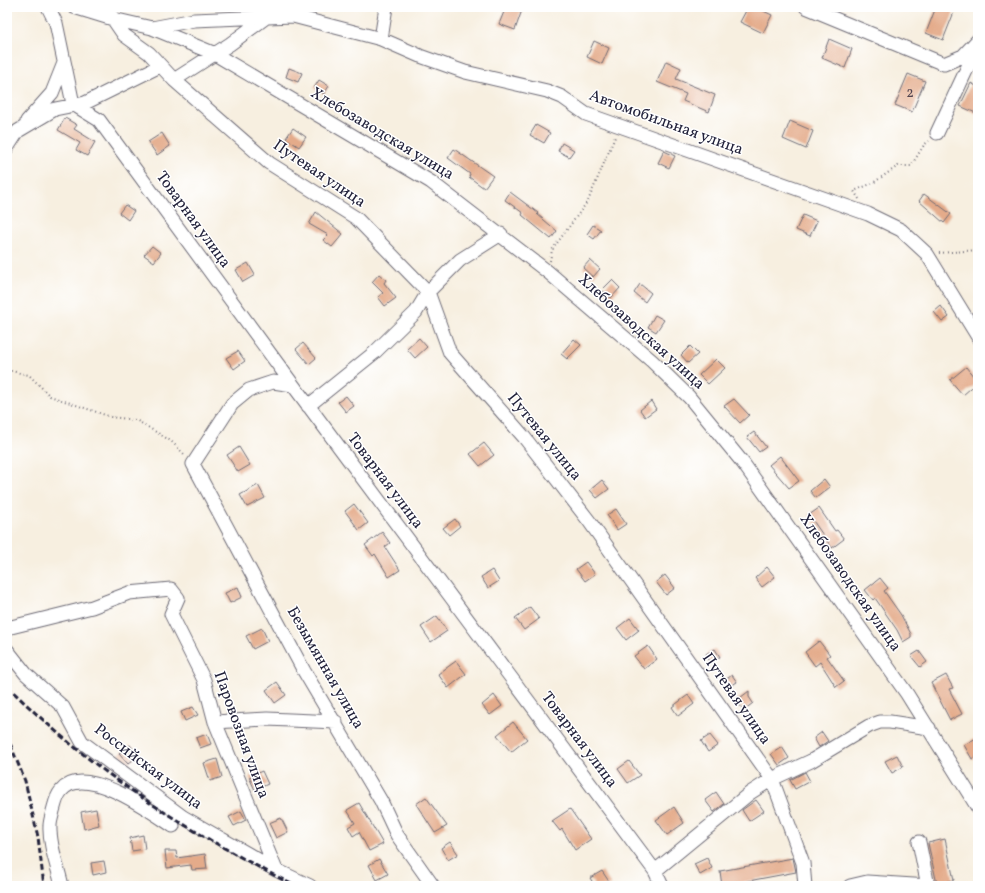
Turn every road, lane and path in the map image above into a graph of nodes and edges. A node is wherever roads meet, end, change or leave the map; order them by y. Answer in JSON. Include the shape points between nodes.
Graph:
{"nodes":[{"id":1,"x":48,"y":7,"type":"edge"},
{"id":2,"x":74,"y":7,"type":"edge"},
{"id":3,"x":107,"y":7,"type":"edge"},
{"id":4,"x":386,"y":7,"type":"edge"},
{"id":5,"x":806,"y":7,"type":"edge"},
{"id":6,"x":266,"y":17,"type":"junction"},
{"id":7,"x":113,"y":19,"type":"junction"},
{"id":8,"x":152,"y":28,"type":"junction"},
{"id":9,"x":381,"y":39,"type":"junction"},
{"id":10,"x":978,"y":40,"type":"edge"},
{"id":11,"x":978,"y":45,"type":"edge"},
{"id":12,"x":213,"y":53,"type":"junction"},
{"id":13,"x":64,"y":63,"type":"junction"},
{"id":14,"x":160,"y":66,"type":"junction"},
{"id":15,"x":174,"y":80,"type":"junction"},
{"id":16,"x":73,"y":104,"type":"junction"},
{"id":17,"x":624,"y":128,"type":"junction"},
{"id":18,"x":12,"y":132,"type":"edge"},
{"id":19,"x":937,"y":133,"type":"joint"},
{"id":20,"x":7,"y":148,"type":"edge"},
{"id":21,"x":868,"y":214,"type":"junction"},
{"id":22,"x":501,"y":234,"type":"junction"},
{"id":23,"x":978,"y":250,"type":"edge"},
{"id":24,"x":927,"y":254,"type":"junction"},
{"id":25,"x":548,"y":272,"type":"junction"},
{"id":26,"x":428,"y":292,"type":"junction"},
{"id":27,"x":978,"y":337,"type":"edge"},
{"id":28,"x":7,"y":370,"type":"edge"},
{"id":29,"x":293,"y":385,"type":"junction"},
{"id":30,"x":308,"y":406,"type":"junction"},
{"id":31,"x":194,"y":464,"type":"junction"},
{"id":32,"x":7,"y":628,"type":"edge"},
{"id":33,"x":7,"y":650,"type":"edge"},
{"id":34,"x":215,"y":722,"type":"junction"},
{"id":35,"x":336,"y":722,"type":"junction"},
{"id":36,"x":929,"y":728,"type":"junction"},
{"id":37,"x":772,"y":779,"type":"junction"},
{"id":38,"x":978,"y":808,"type":"edge"},
{"id":39,"x":173,"y":826,"type":"dead end"},
{"id":40,"x":919,"y":842,"type":"dead end"},
{"id":41,"x":276,"y":870,"type":"junction"},
{"id":42,"x":655,"y":871,"type":"junction"},
{"id":43,"x":62,"y":886,"type":"edge"},
{"id":44,"x":310,"y":886,"type":"edge"},
{"id":45,"x":432,"y":886,"type":"edge"},
{"id":46,"x":662,"y":886,"type":"edge"},
{"id":47,"x":805,"y":886,"type":"edge"},
{"id":48,"x":850,"y":886,"type":"edge"},
{"id":49,"x":928,"y":886,"type":"edge"}],
"edges":[{"from":1,"to":13,"type":"street","via":[[56,23]]},
{"from":2,"to":7,"type":"street"},
{"from":3,"to":7,"type":"street","name":"Путевая улица"},
{"from":4,"to":9,"type":"street"},
{"from":5,"to":10,"type":"street","via":[[944,64],[963,56]]},
{"from":6,"to":8,"type":"street","name":"Автомобильная улица","via":[[194,20]]},
{"from":6,"to":9,"type":"street","name":"Автомобильная улица","via":[[293,16]]},
{"from":6,"to":12,"type":"street","via":[[230,44]]},
{"from":7,"to":8,"type":"street"},
{"from":7,"to":14,"type":"street","name":"Путевая улица","via":[[124,34],[150,53]]},
{"from":8,"to":12,"type":"street","name":"Хлебозаводская улица"},
{"from":9,"to":17,"type":"street","name":"Автомобильная улица","via":[[465,72],[546,91],[562,97],[586,114]]},
{"from":11,"to":19,"type":"street"},
{"from":12,"to":15,"type":"street"},
{"from":12,"to":22,"type":"street","name":"Хлебозаводская улица","via":[[431,182]]},
{"from":13,"to":16,"type":"street"},
{"from":13,"to":18,"type":"street","via":[[52,93]]},
{"from":14,"to":15,"type":"street","name":"Путевая улица"},
{"from":14,"to":16,"type":"street","via":[[85,103]]},
{"from":15,"to":26,"type":"street","name":"Путевая улица","via":[[269,163],[356,218]]},
{"from":16,"to":18,"type":"street","via":[[55,109]]},
{"from":16,"to":29,"type":"street","name":"Товарная улица","via":[[99,120]]},
{"from":17,"to":21,"type":"street","name":"Автомобильная улица"},
{"from":17,"to":25,"type":"path","via":[[615,136],[588,201],[552,250]]},
{"from":18,"to":20,"type":"street"},
{"from":19,"to":21,"type":"path","via":[[924,145],[911,166],[898,166],[873,183],[854,191]]},
{"from":21,"to":24,"type":"street","name":"Автомобильная улица","via":[[901,230]]},
{"from":22,"to":25,"type":"street","name":"Хлебозаводская улица"},
{"from":22,"to":26,"type":"street","via":[[460,260]]},
{"from":23,"to":24,"type":"path"},
{"from":24,"to":27,"type":"street","name":"Автомобильная улица"},
{"from":25,"to":36,"type":"street","name":"Хлебозаводская улица","via":[[635,346],[689,397],[782,516]]},
{"from":26,"to":30,"type":"street","via":[[416,312],[374,353]]},
{"from":26,"to":37,"type":"street","name":"Путевая улица","via":[[450,353],[524,438],[589,521]]},
{"from":28,"to":31,"type":"path","via":[[29,375],[50,396],[111,417],[136,420],[171,441]]},
{"from":29,"to":30,"type":"street","name":"Товарная улица"},
{"from":29,"to":31,"type":"street","via":[[273,382],[249,390],[232,404]]},
{"from":30,"to":42,"type":"street","name":"Товарная улица"},
{"from":31,"to":35,"type":"street","name":"Безымянная улица","via":[[304,671]]},
{"from":32,"to":34,"type":"street","name":"Паровозная улица","via":[[92,607],[129,593],[171,589],[178,598],[171,614],[204,680]]},
{"from":33,"to":41,"type":"street","name":"Российская улица","via":[[26,674],[63,707],[82,742],[183,817]]},
{"from":34,"to":35,"type":"street","via":[[267,719]]},
{"from":34,"to":41,"type":"street","name":"Паровозная улица"},
{"from":35,"to":45,"type":"street","name":"Безымянная улица","via":[[381,801],[397,835]]},
{"from":36,"to":37,"type":"street","via":[[880,722],[811,761]]},
{"from":36,"to":38,"type":"street","name":"Хлебозаводская улица"},
{"from":37,"to":42,"type":"street","via":[[750,793]]},
{"from":37,"to":47,"type":"street","name":"Путевая улица","via":[[803,863]]},
{"from":39,"to":43,"type":"street","via":[[133,799],[109,788],[78,782],[62,790],[56,799],[50,826]]},
{"from":40,"to":49,"type":"street"},
{"from":41,"to":44,"type":"street","name":"Российская улица"},
{"from":42,"to":46,"type":"street","name":"Товарная улица"},
{"from":48,"to":49,"type":"street","via":[[867,882]]}]}
